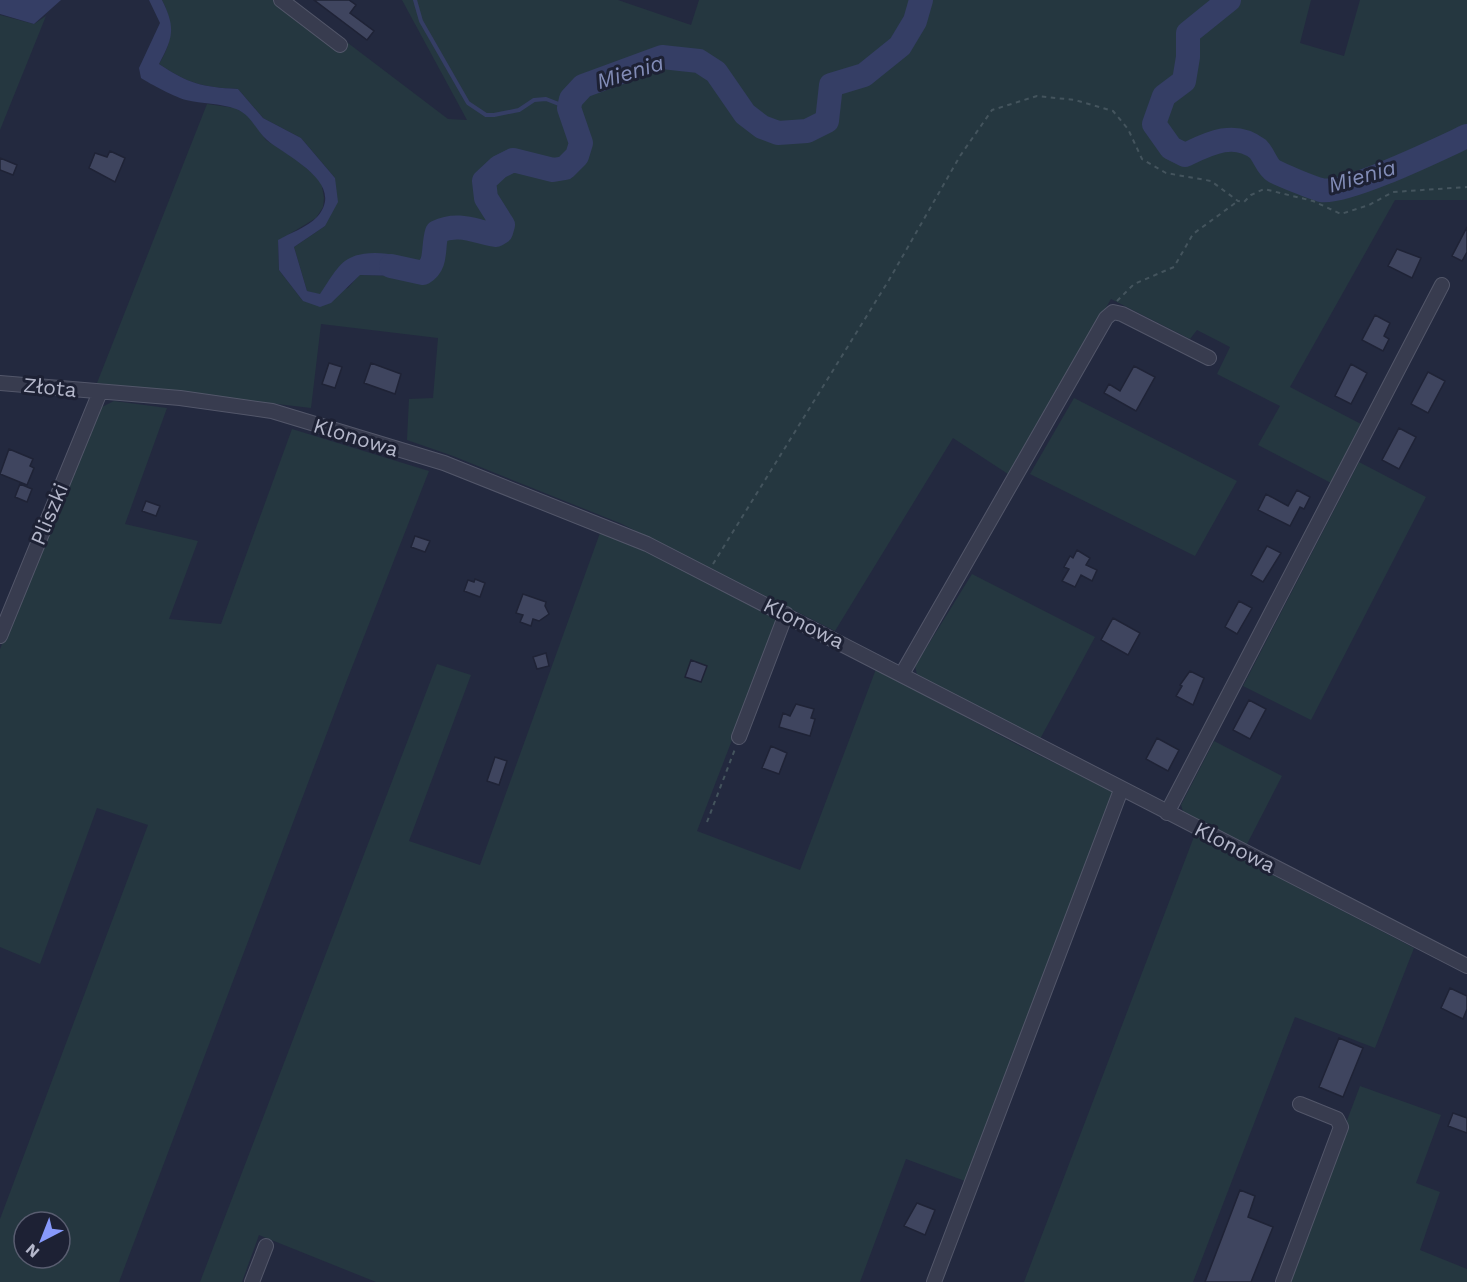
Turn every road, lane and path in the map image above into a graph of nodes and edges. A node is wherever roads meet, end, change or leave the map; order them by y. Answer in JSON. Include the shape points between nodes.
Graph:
{"nodes":[{"id":1,"x":281,"y":0,"type":"edge"},
{"id":2,"x":340,"y":45,"type":"dead end"},
{"id":3,"x":1467,"y":188,"type":"edge"},
{"id":4,"x":1238,"y":201,"type":"junction"},
{"id":5,"x":1442,"y":285,"type":"dead end"},
{"id":6,"x":1113,"y":312,"type":"junction"},
{"id":7,"x":1209,"y":358,"type":"dead end"},
{"id":8,"x":0,"y":383,"type":"edge"},
{"id":9,"x":100,"y":392,"type":"junction"},
{"id":10,"x":707,"y":574,"type":"junction"},
{"id":11,"x":786,"y":614,"type":"junction"},
{"id":12,"x":0,"y":636,"type":"edge"},
{"id":13,"x":902,"y":674,"type":"junction"},
{"id":14,"x":739,"y":737,"type":"joint"},
{"id":15,"x":1121,"y":789,"type":"junction"},
{"id":16,"x":1167,"y":813,"type":"junction"},
{"id":17,"x":707,"y":822,"type":"dead end"},
{"id":18,"x":1467,"y":966,"type":"edge"},
{"id":19,"x":1300,"y":1104,"type":"dead end"},
{"id":20,"x":266,"y":1246,"type":"dead end"},
{"id":21,"x":252,"y":1282,"type":"edge"},
{"id":22,"x":934,"y":1282,"type":"edge"},
{"id":23,"x":1283,"y":1282,"type":"edge"}],
"edges":[{"from":1,"to":2,"type":"street"},
{"from":3,"to":4,"type":"path","via":[[1393,192],[1341,214],[1313,201],[1264,189],[1244,202]]},
{"from":4,"to":6,"type":"path","via":[[1193,234],[1174,267],[1134,284],[1118,296]]},
{"from":4,"to":10,"type":"path","via":[[1211,181],[1166,173],[1142,159],[1128,129],[1113,111],[1075,100],[1037,96],[992,110],[960,156],[889,280]]},
{"from":5,"to":16,"type":"street"},
{"from":6,"to":7,"type":"street"},
{"from":6,"to":13,"type":"street","via":[[1106,318]]},
{"from":8,"to":9,"type":"street","name":"Złota"},
{"from":9,"to":10,"type":"street","name":"Klonowa","via":[[180,398],[283,415],[444,463],[647,544]]},
{"from":9,"to":12,"type":"street","name":"Pliszki"},
{"from":10,"to":11,"type":"street","name":"Klonowa"},
{"from":11,"to":13,"type":"street","name":"Klonowa"},
{"from":11,"to":14,"type":"street"},
{"from":13,"to":15,"type":"street","name":"Klonowa"},
{"from":14,"to":17,"type":"path"},
{"from":15,"to":16,"type":"street","name":"Klonowa"},
{"from":15,"to":22,"type":"street"},
{"from":16,"to":18,"type":"street","name":"Klonowa"},
{"from":19,"to":23,"type":"street","via":[[1337,1119],[1341,1127]]},
{"from":20,"to":21,"type":"street"}]}
